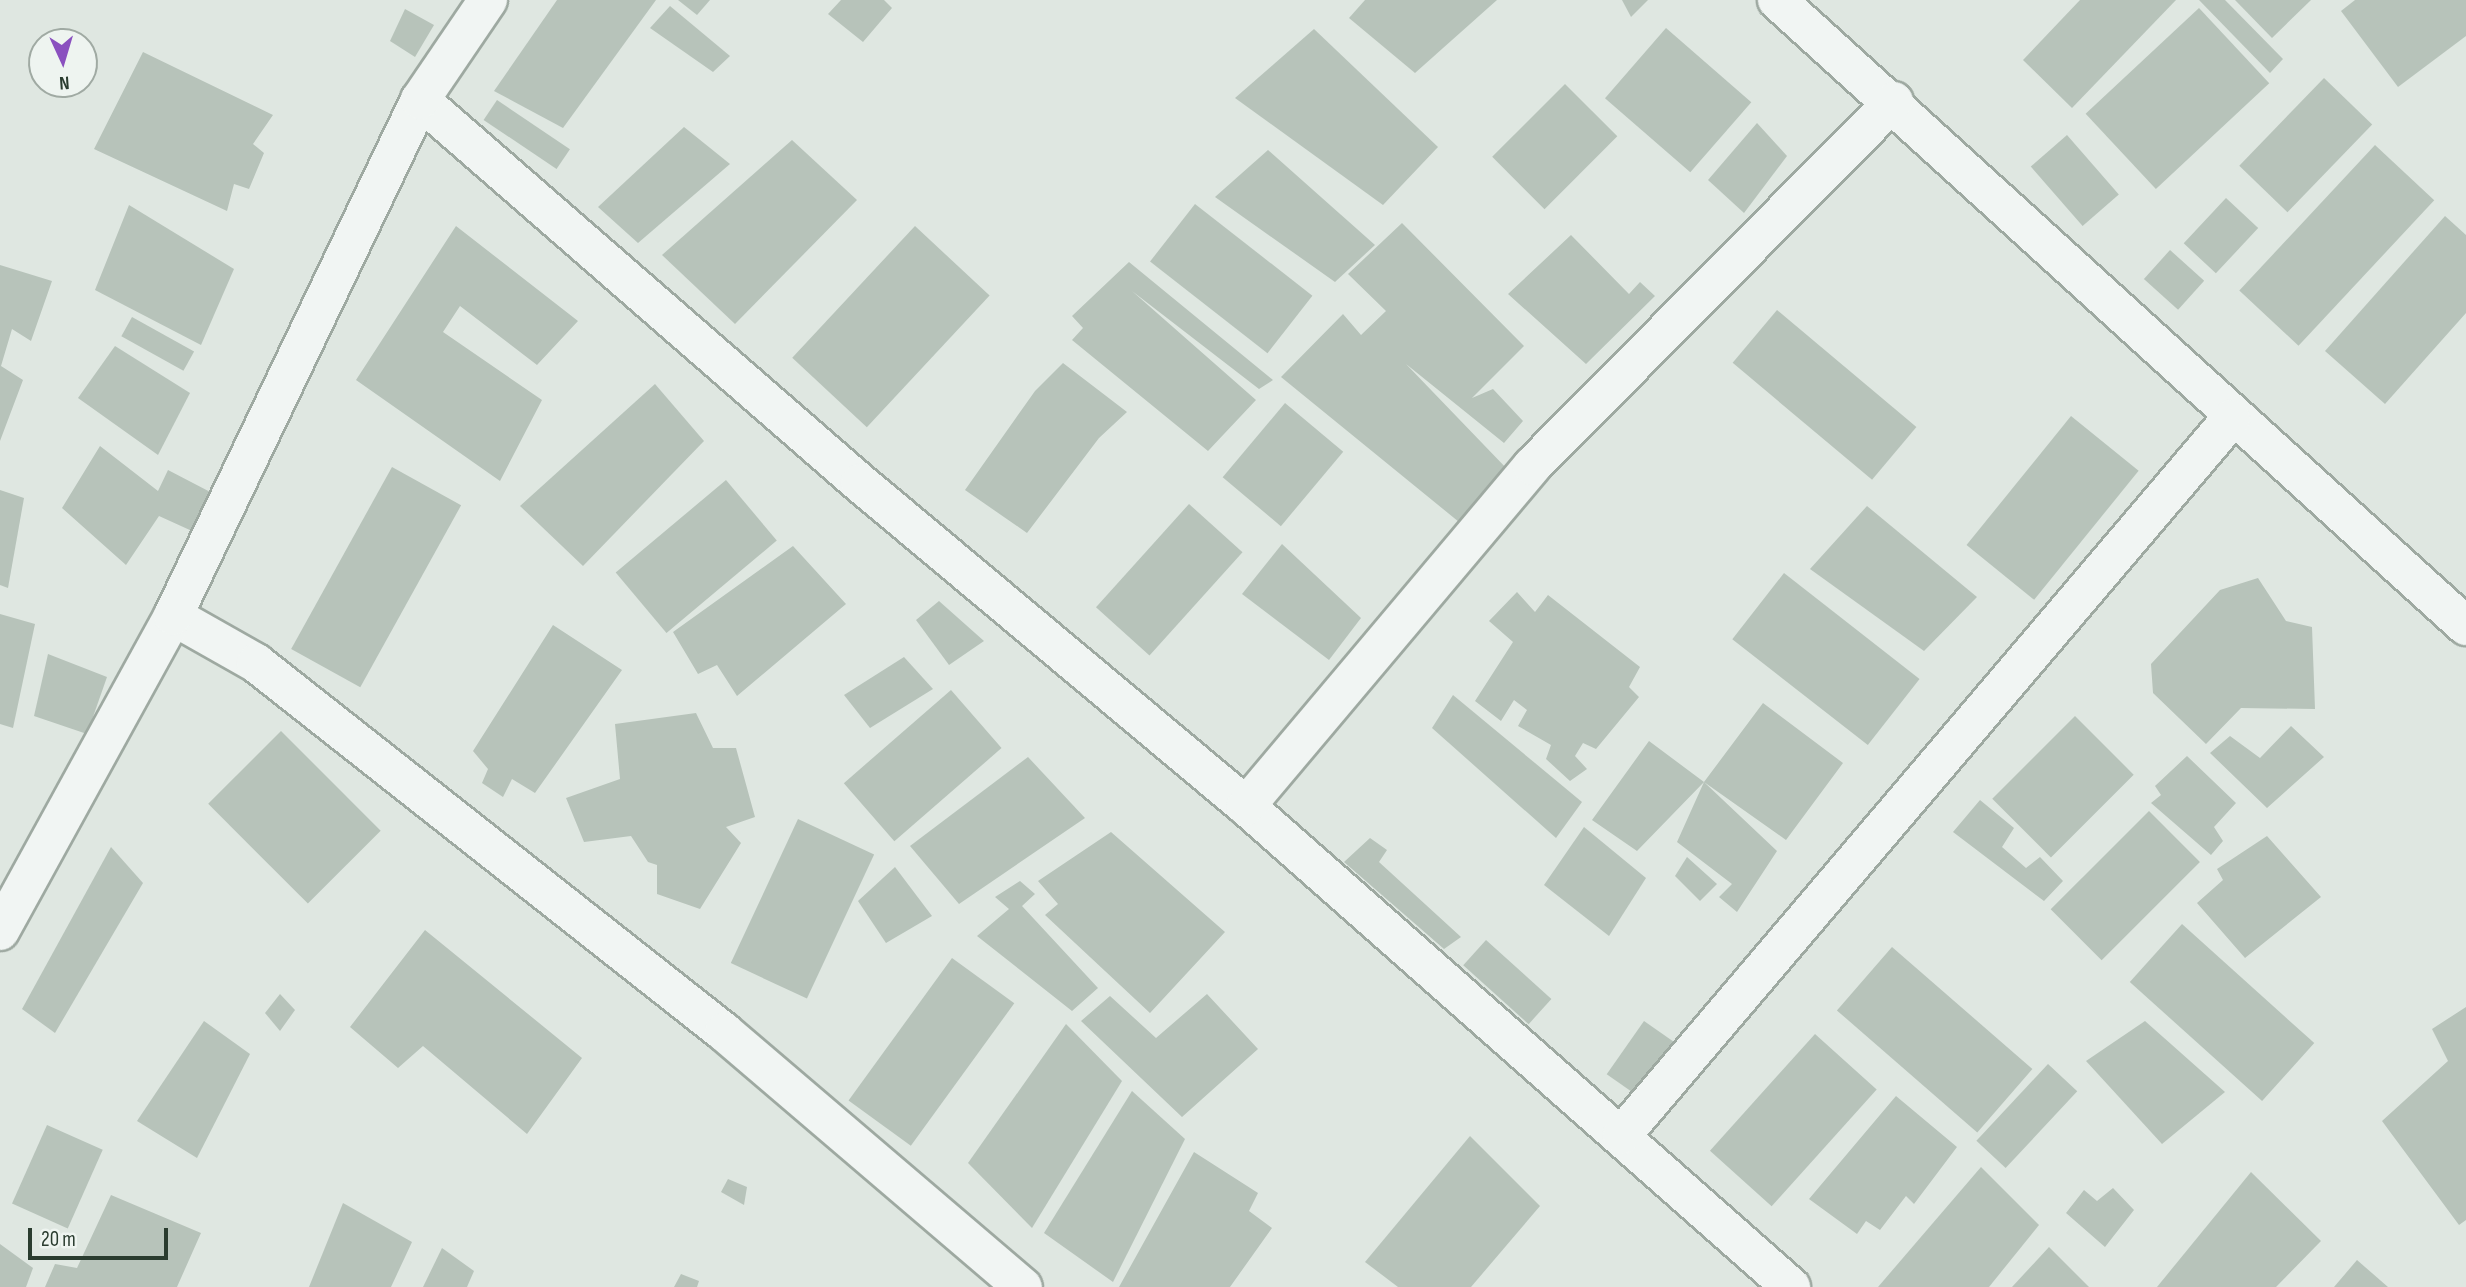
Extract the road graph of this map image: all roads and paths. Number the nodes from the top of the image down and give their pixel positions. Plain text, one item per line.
1 (488, 0) edge
2 (1777, 0) edge
3 (420, 100) junction
4 (1894, 101) junction
5 (2231, 419) junction
6 (173, 617) junction
7 (2466, 626) edge
8 (1246, 806) junction
9 (0, 931) edge
10 (1622, 1135) junction
11 (1023, 1287) edge
12 (1791, 1287) edge

1 - 3 street
2 - 4 street
3 - 6 street
3 - 8 street
4 - 5 street
4 - 8 street
5 - 7 street
5 - 10 street
6 - 9 street
6 - 11 street
8 - 10 street
10 - 12 street

